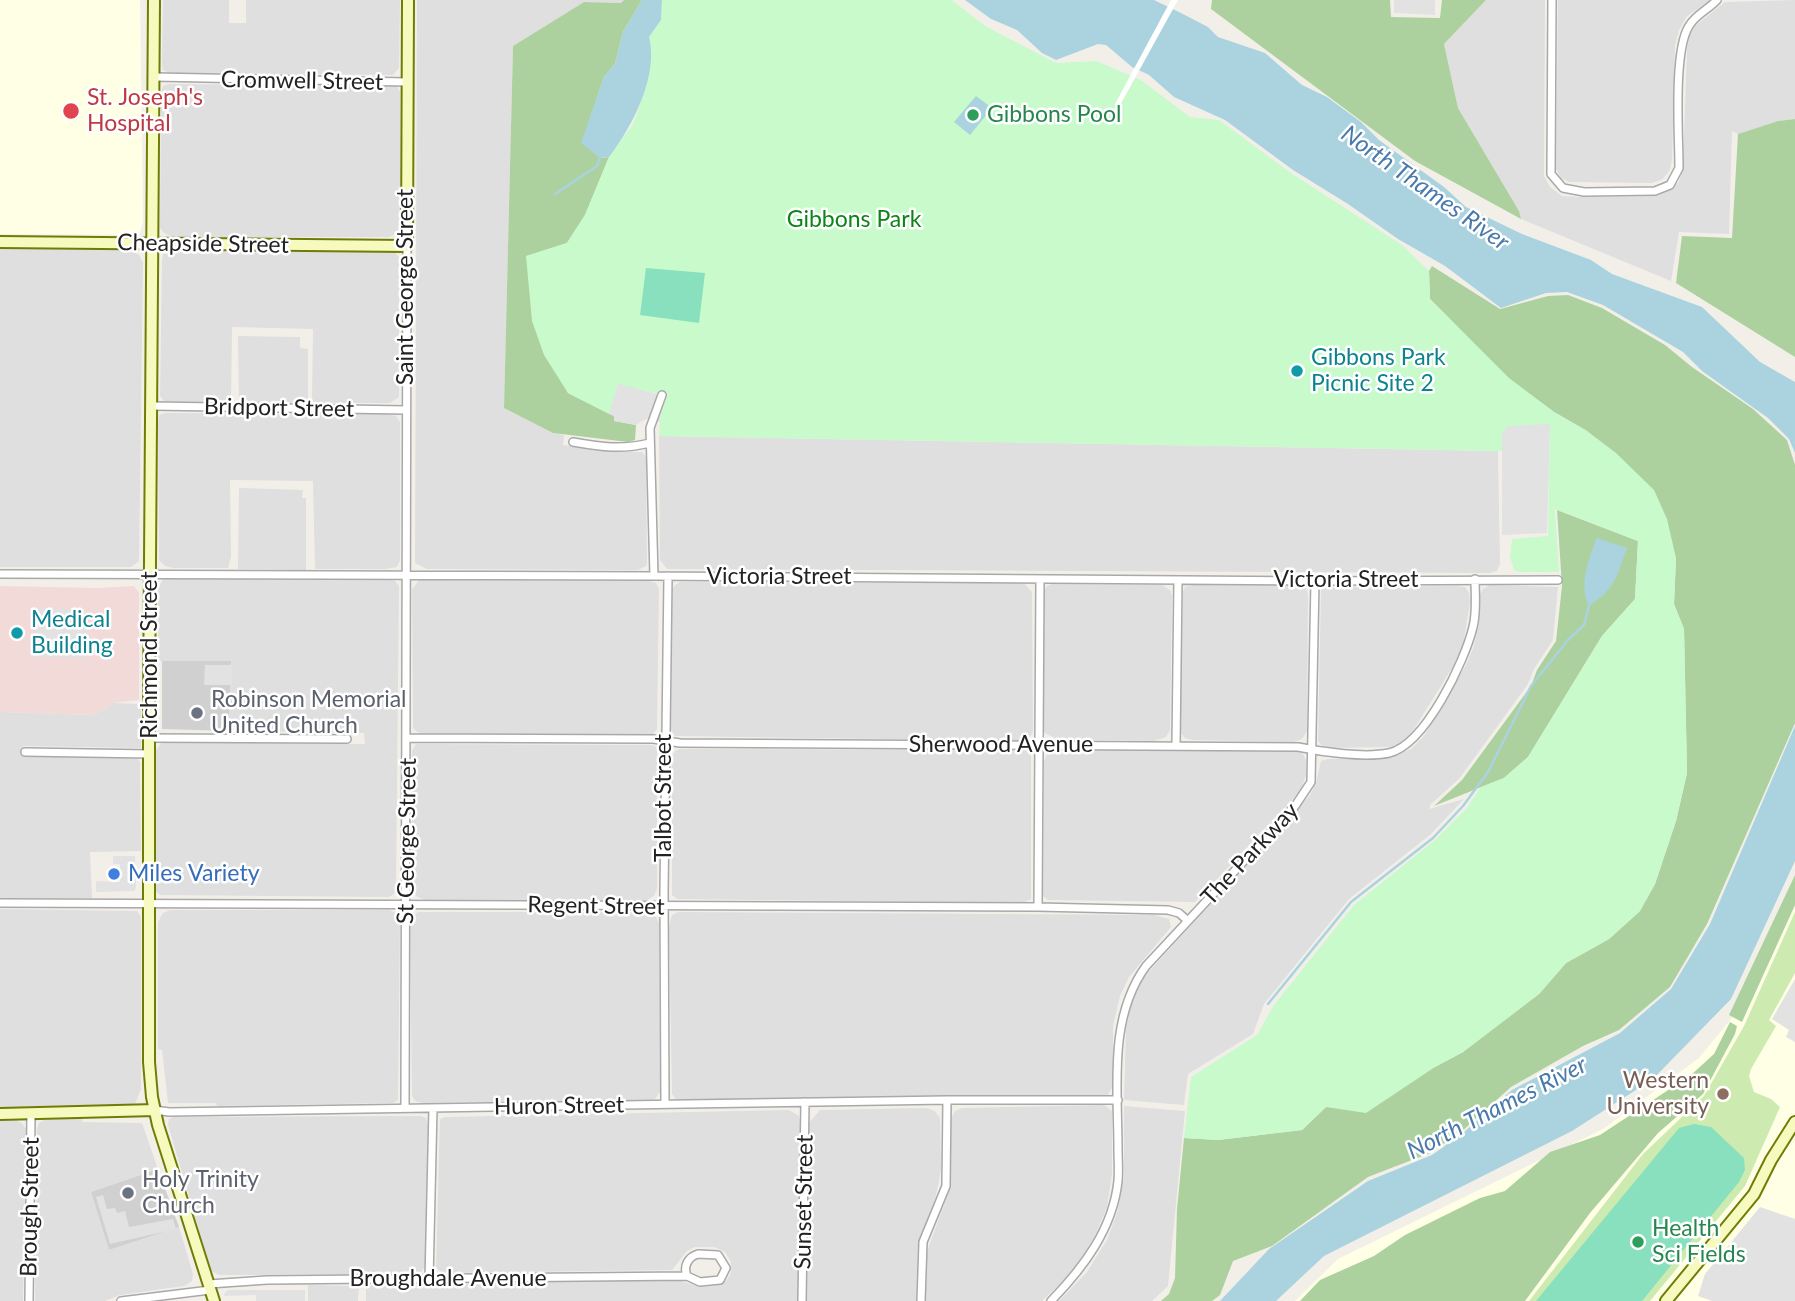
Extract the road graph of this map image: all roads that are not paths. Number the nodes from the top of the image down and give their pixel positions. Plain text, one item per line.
1 (154, 0) edge
2 (408, 0) edge
3 (1552, 0) edge
4 (1717, 0) edge
5 (155, 77) junction
6 (407, 82) junction
7 (0, 242) edge
8 (154, 244) junction
9 (407, 246) junction
10 (662, 394) dead end
11 (153, 406) junction
12 (406, 410) junction
13 (573, 442) dead end
14 (650, 443) junction
15 (0, 574) edge
16 (151, 575) junction
17 (407, 575) junction
18 (654, 576) junction
19 (668, 576) junction
20 (1040, 579) junction
21 (1475, 579) junction
22 (1178, 580) junction
23 (1558, 580) dead end
24 (1315, 581) junction
25 (150, 738) junction
26 (408, 738) junction
27 (347, 739) dead end
28 (665, 741) junction
29 (1038, 745) junction
30 (1176, 746) junction
31 (1313, 750) junction
32 (25, 752) dead end
33 (150, 754) junction
34 (0, 903) edge
35 (150, 904) junction
36 (406, 904) junction
37 (664, 906) junction
38 (1038, 907) junction
39 (1188, 920) junction
40 (947, 1100) junction
41 (1118, 1101) junction
42 (806, 1102) junction
43 (665, 1104) junction
44 (405, 1108) junction
45 (433, 1108) junction
46 (155, 1110) junction
47 (31, 1113) junction
48 (0, 1114) edge
49 (1795, 1122) edge
50 (687, 1276) junction
51 (429, 1280) junction
52 (211, 1292) edge
53 (29, 1301) edge
54 (121, 1301) edge
55 (802, 1301) edge
56 (921, 1301) edge
57 (1051, 1301) edge
58 (1666, 1301) edge

1 - 5 main road, Richmond Street
2 - 6 main road, Saint George Street
3 - 4 street
5 - 6 street, Cromwell Street
5 - 8 main road, Richmond Street
6 - 9 main road, Saint George Street
7 - 8 main road, Cheapside Street
8 - 9 main road, Cheapside Street
8 - 11 main road, Richmond Street
9 - 12 street, Saint George Street
10 - 14 street
11 - 12 street, Bridport Street
11 - 16 main road, Richmond Street
12 - 17 street, Saint George Street
13 - 14 street
14 - 18 street
15 - 16 street, Victoria Street
16 - 17 street, Victoria Street
16 - 25 main road, Richmond Street
17 - 18 street, Victoria Street
17 - 26 street, St George Street
18 - 19 street, Victoria Street
19 - 20 street, Victoria Street
19 - 28 street, Talbot Street
20 - 22 street, Victoria Street
20 - 29 street
21 - 23 street, Victoria Street
21 - 24 street, Victoria Street
21 - 31 street, Sherwood Avenue
22 - 24 street, Victoria Street
22 - 30 street
24 - 31 street, The Parkway
25 - 27 street
25 - 33 main road, Richmond Street
26 - 28 street, Sherwood Avenue
26 - 36 street, St George Street
28 - 29 street, Sherwood Avenue
28 - 37 street, Talbot Street
29 - 30 street, Sherwood Avenue
29 - 38 street
30 - 31 street, Sherwood Avenue
31 - 39 street, The Parkway
32 - 33 street
33 - 35 main road, Richmond Street
34 - 35 street, Regent Street
35 - 36 street, Regent Street
35 - 46 main road, Richmond Street
36 - 37 street, Regent Street
36 - 44 street, St George Street
37 - 38 street, Regent Street
37 - 43 street, Talbot Street
38 - 39 street, Regent Street
39 - 41 street, The Parkway
40 - 41 street, Huron Street
40 - 42 street, Huron Street
40 - 56 street
41 - 57 street, The Parkway
42 - 43 street, Huron Street
42 - 55 street, Sunset Street
43 - 45 street, Huron Street
44 - 45 street, Huron Street
44 - 46 street, Huron Street
45 - 51 street
46 - 47 main road, Huron Street
46 - 52 main road, Richmond Street
47 - 48 main road, Huron Street
47 - 53 street, Brough Street
49 - 58 main road
50 - 50 street, Broughdale Avenue
50 - 51 street, Broughdale Avenue
51 - 52 street, Broughdale Avenue
52 - 54 street, Broughdale Avenue

